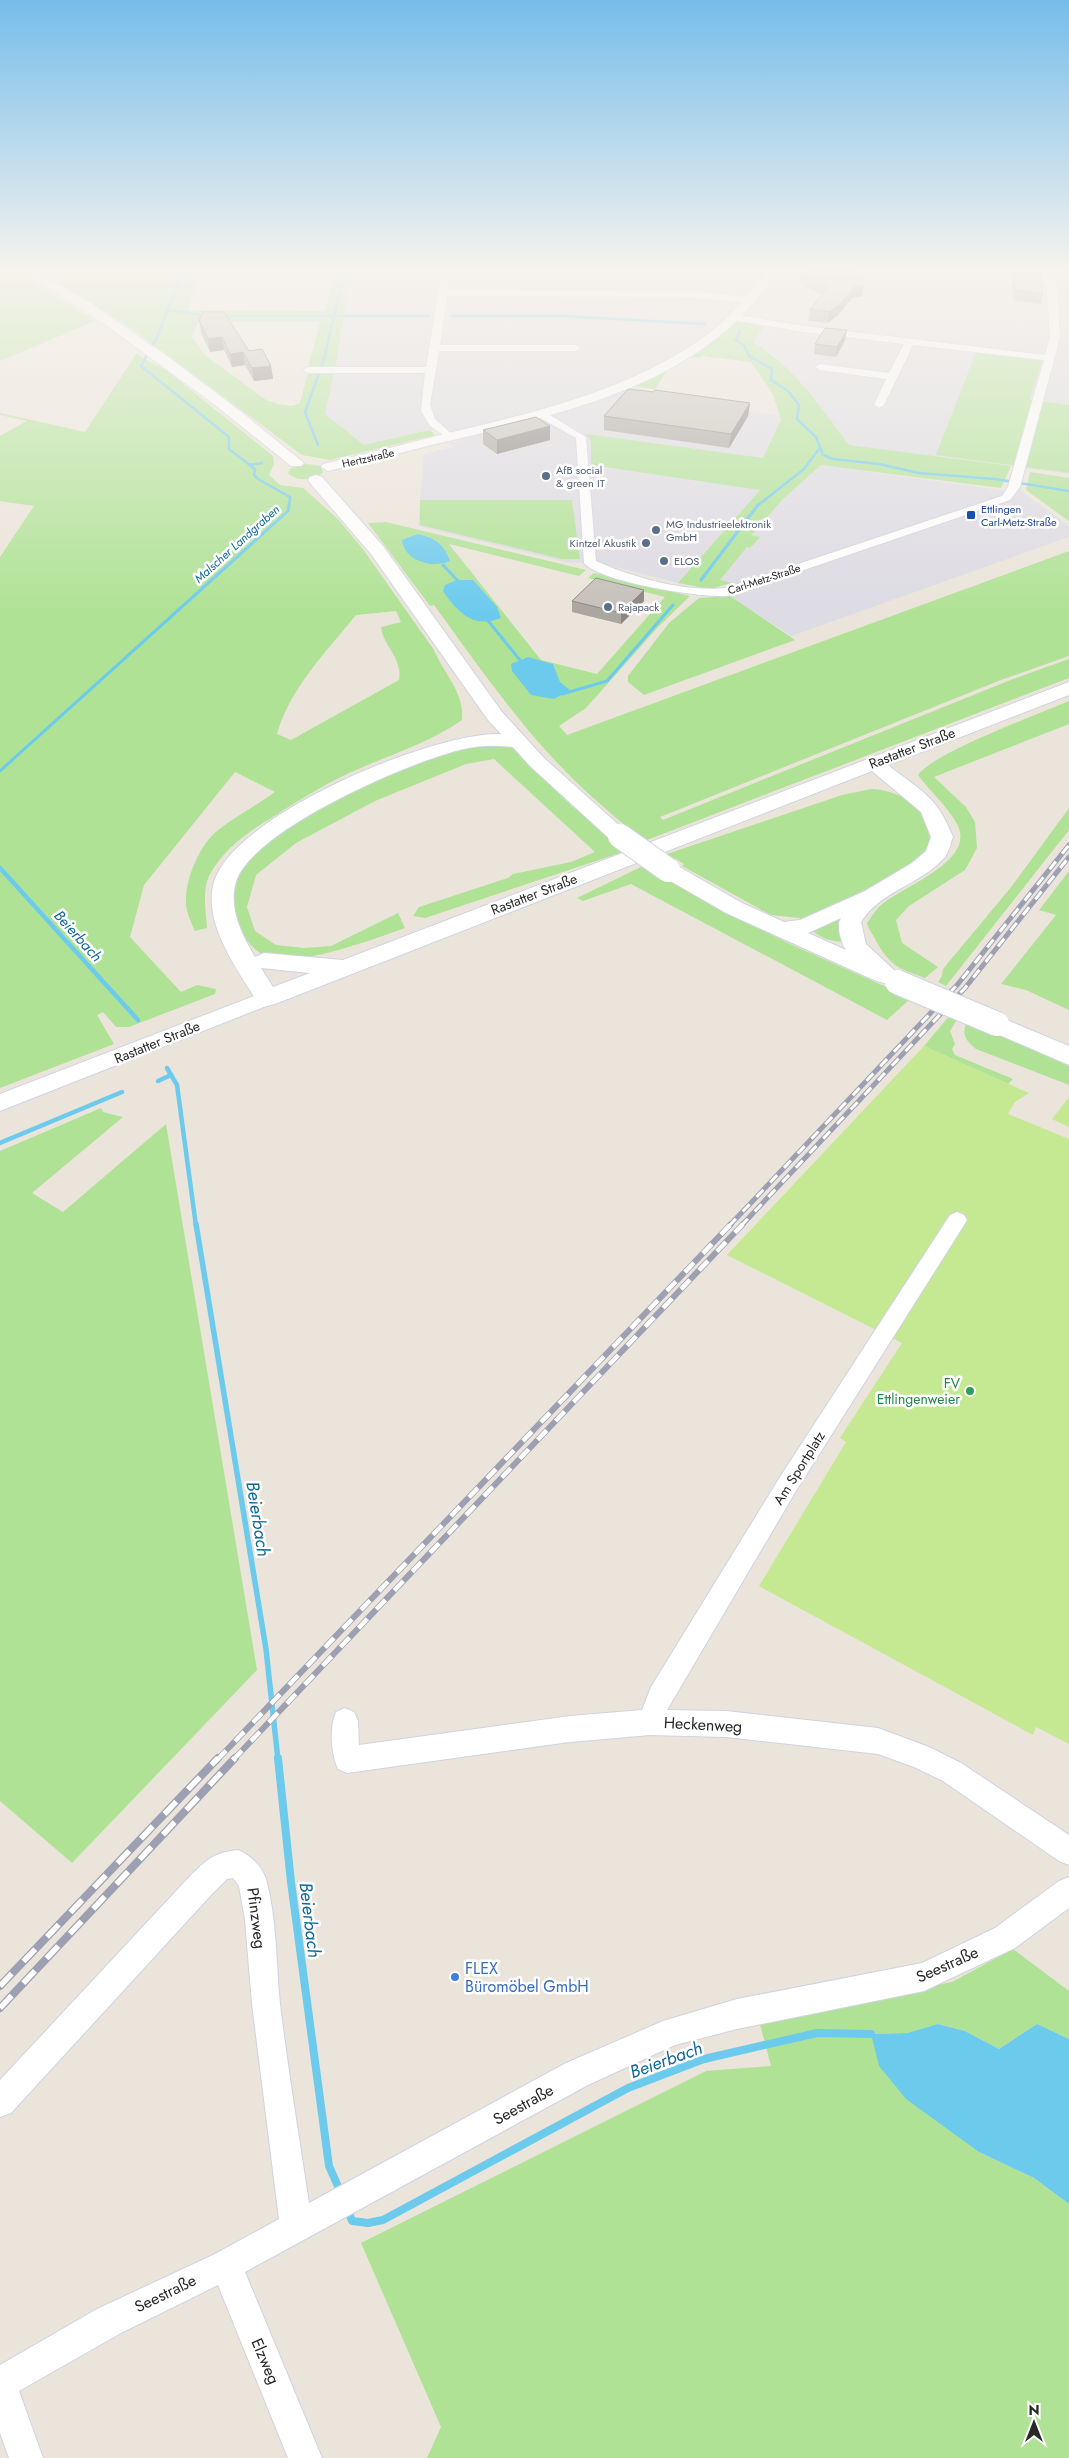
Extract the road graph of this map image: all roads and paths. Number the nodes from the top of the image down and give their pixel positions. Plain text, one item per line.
1 (194, 383) edge
2 (429, 383) edge
3 (627, 383) edge
4 (890, 383) edge
5 (1043, 383) edge
6 (880, 405) dead end
7 (541, 414) junction
8 (450, 437) junction
9 (296, 463) junction
10 (328, 467) junction
11 (283, 474) dead end
12 (1069, 688) edge
13 (484, 701) junction
14 (518, 742) junction
15 (453, 745) junction
16 (874, 763) junction
17 (873, 895) junction
18 (780, 930) junction
19 (239, 947) junction
20 (264, 961) junction
21 (348, 966) junction
22 (892, 980) junction
23 (272, 996) junction
24 (1069, 1056) edge
25 (0, 1103) edge
26 (957, 1220) dead end
27 (345, 1721) dead end
28 (650, 1722) junction
29 (1069, 1851) edge
30 (1069, 1891) edge
31 (0, 2102) edge
32 (296, 2226) junction
33 (226, 2265) junction
34 (0, 2384) edge
35 (26, 2458) edge
36 (305, 2458) edge

1 - 9 main road
2 - 8 street
3 - 7 street, Hertzstraße
4 - 6 street
5 - 7 street, Carl-Metz-Straße
7 - 8 street, Hertzstraße
8 - 10 street, Hertzstraße
9 - 10 main road
9 - 11 main road
10 - 13 main road
12 - 16 main road, Rastatter Straße
13 - 14 main road
13 - 15 main road
14 - 15 main road
14 - 18 main road, bridge
15 - 19 main road
16 - 17 main road
16 - 21 main road, Rastatter Straße
17 - 18 main road
17 - 22 main road
18 - 22 main road
19 - 20 main road
19 - 23 main road
20 - 21 main road
20 - 23 main road
21 - 23 main road, Rastatter Straße
22 - 24 main road, bridge
23 - 25 street, Rastatter Straße
26 - 28 street, Am Sportplatz
27 - 28 street, Heckenweg
28 - 29 street, Heckenweg
30 - 32 street, Seestraße
31 - 32 street, Pfinzweg
32 - 33 street, Seestraße
33 - 34 street, Seestraße
33 - 36 street, Elzweg
34 - 35 street

